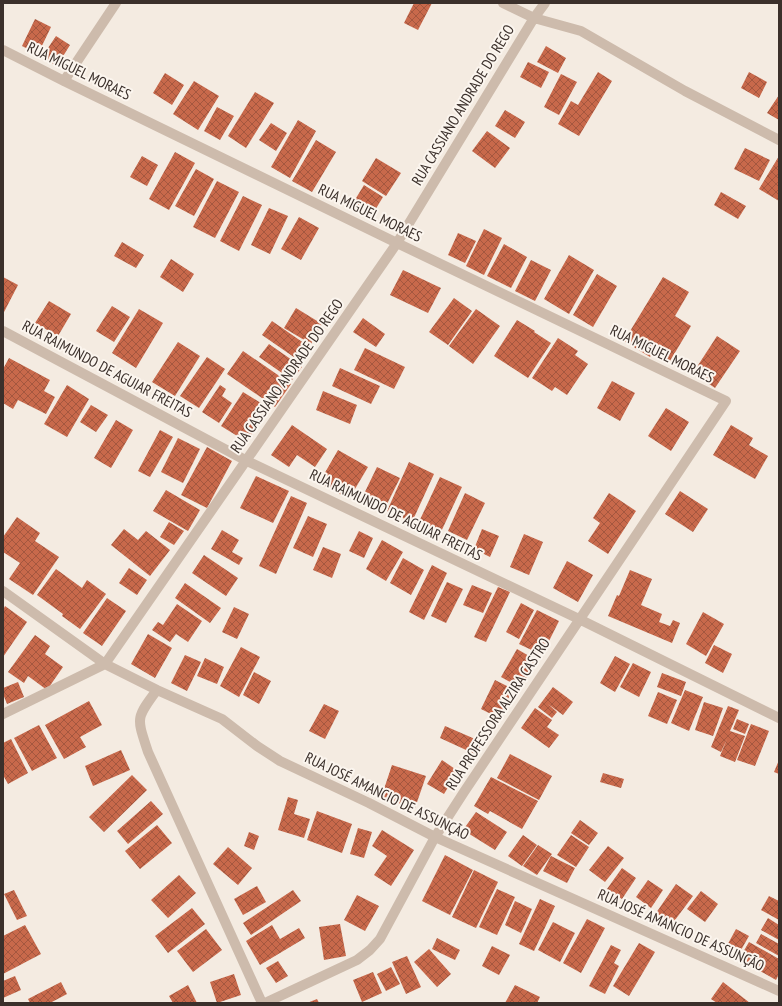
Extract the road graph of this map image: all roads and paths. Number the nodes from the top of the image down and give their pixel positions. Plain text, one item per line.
1 (116, 3) edge
2 (504, 3) edge
3 (545, 3) edge
4 (534, 18) junction
5 (3, 50) edge
6 (64, 81) junction
7 (779, 140) edge
8 (397, 243) junction
9 (3, 331) edge
10 (726, 401) joint
11 (247, 460) junction
12 (3, 591) edge
13 (579, 619) junction
14 (105, 664) junction
15 (157, 690) junction
16 (3, 714) edge
17 (779, 718) edge
18 (435, 837) junction
19 (779, 991) edge
20 (264, 1003) edge

1 - 6 street
2 - 4 street
3 - 4 street, RUA CASSIANO ANDRADE DO REGO
4 - 7 street
4 - 8 street, RUA CASSIANO ANDRADE DO REGO
5 - 6 street, RUA MIGUEL MORAES
6 - 8 street, RUA MIGUEL MORAES
8 - 10 street, RUA MIGUEL MORAES
8 - 11 street, RUA CASSIANO ANDRADE DO REGO
9 - 11 street, RUA RAIMUNDO DE AGUIAR FREITAS
10 - 13 street, RUA PROFESSORA ALZIRA CASTRO
11 - 13 street, RUA RAIMUNDO DE AGUIAR FREITAS
11 - 14 street, RUA CASSIANO ANDRADE DO REGO
12 - 14 street, RUA JOSÉ AMANCIO DE ASSUNÇÃO
13 - 17 street, RUA RAIMUNDO DE AGUIAR FREITAS
13 - 18 street, RUA PROFESSORA ALZIRA CASTRO
14 - 15 street, RUA JOSÉ AMANCIO DE ASSUNÇÃO
14 - 16 street, RUA CASSIANO ANDRADE DO REGO
15 - 18 street, RUA JOSÉ AMANCIO DE ASSUNÇÃO
15 - 20 street
18 - 19 street, RUA JOSÉ AMANCIO DE ASSUNÇÃO
18 - 20 street, RUA PROFESSORA ALZIRA CASTRO

